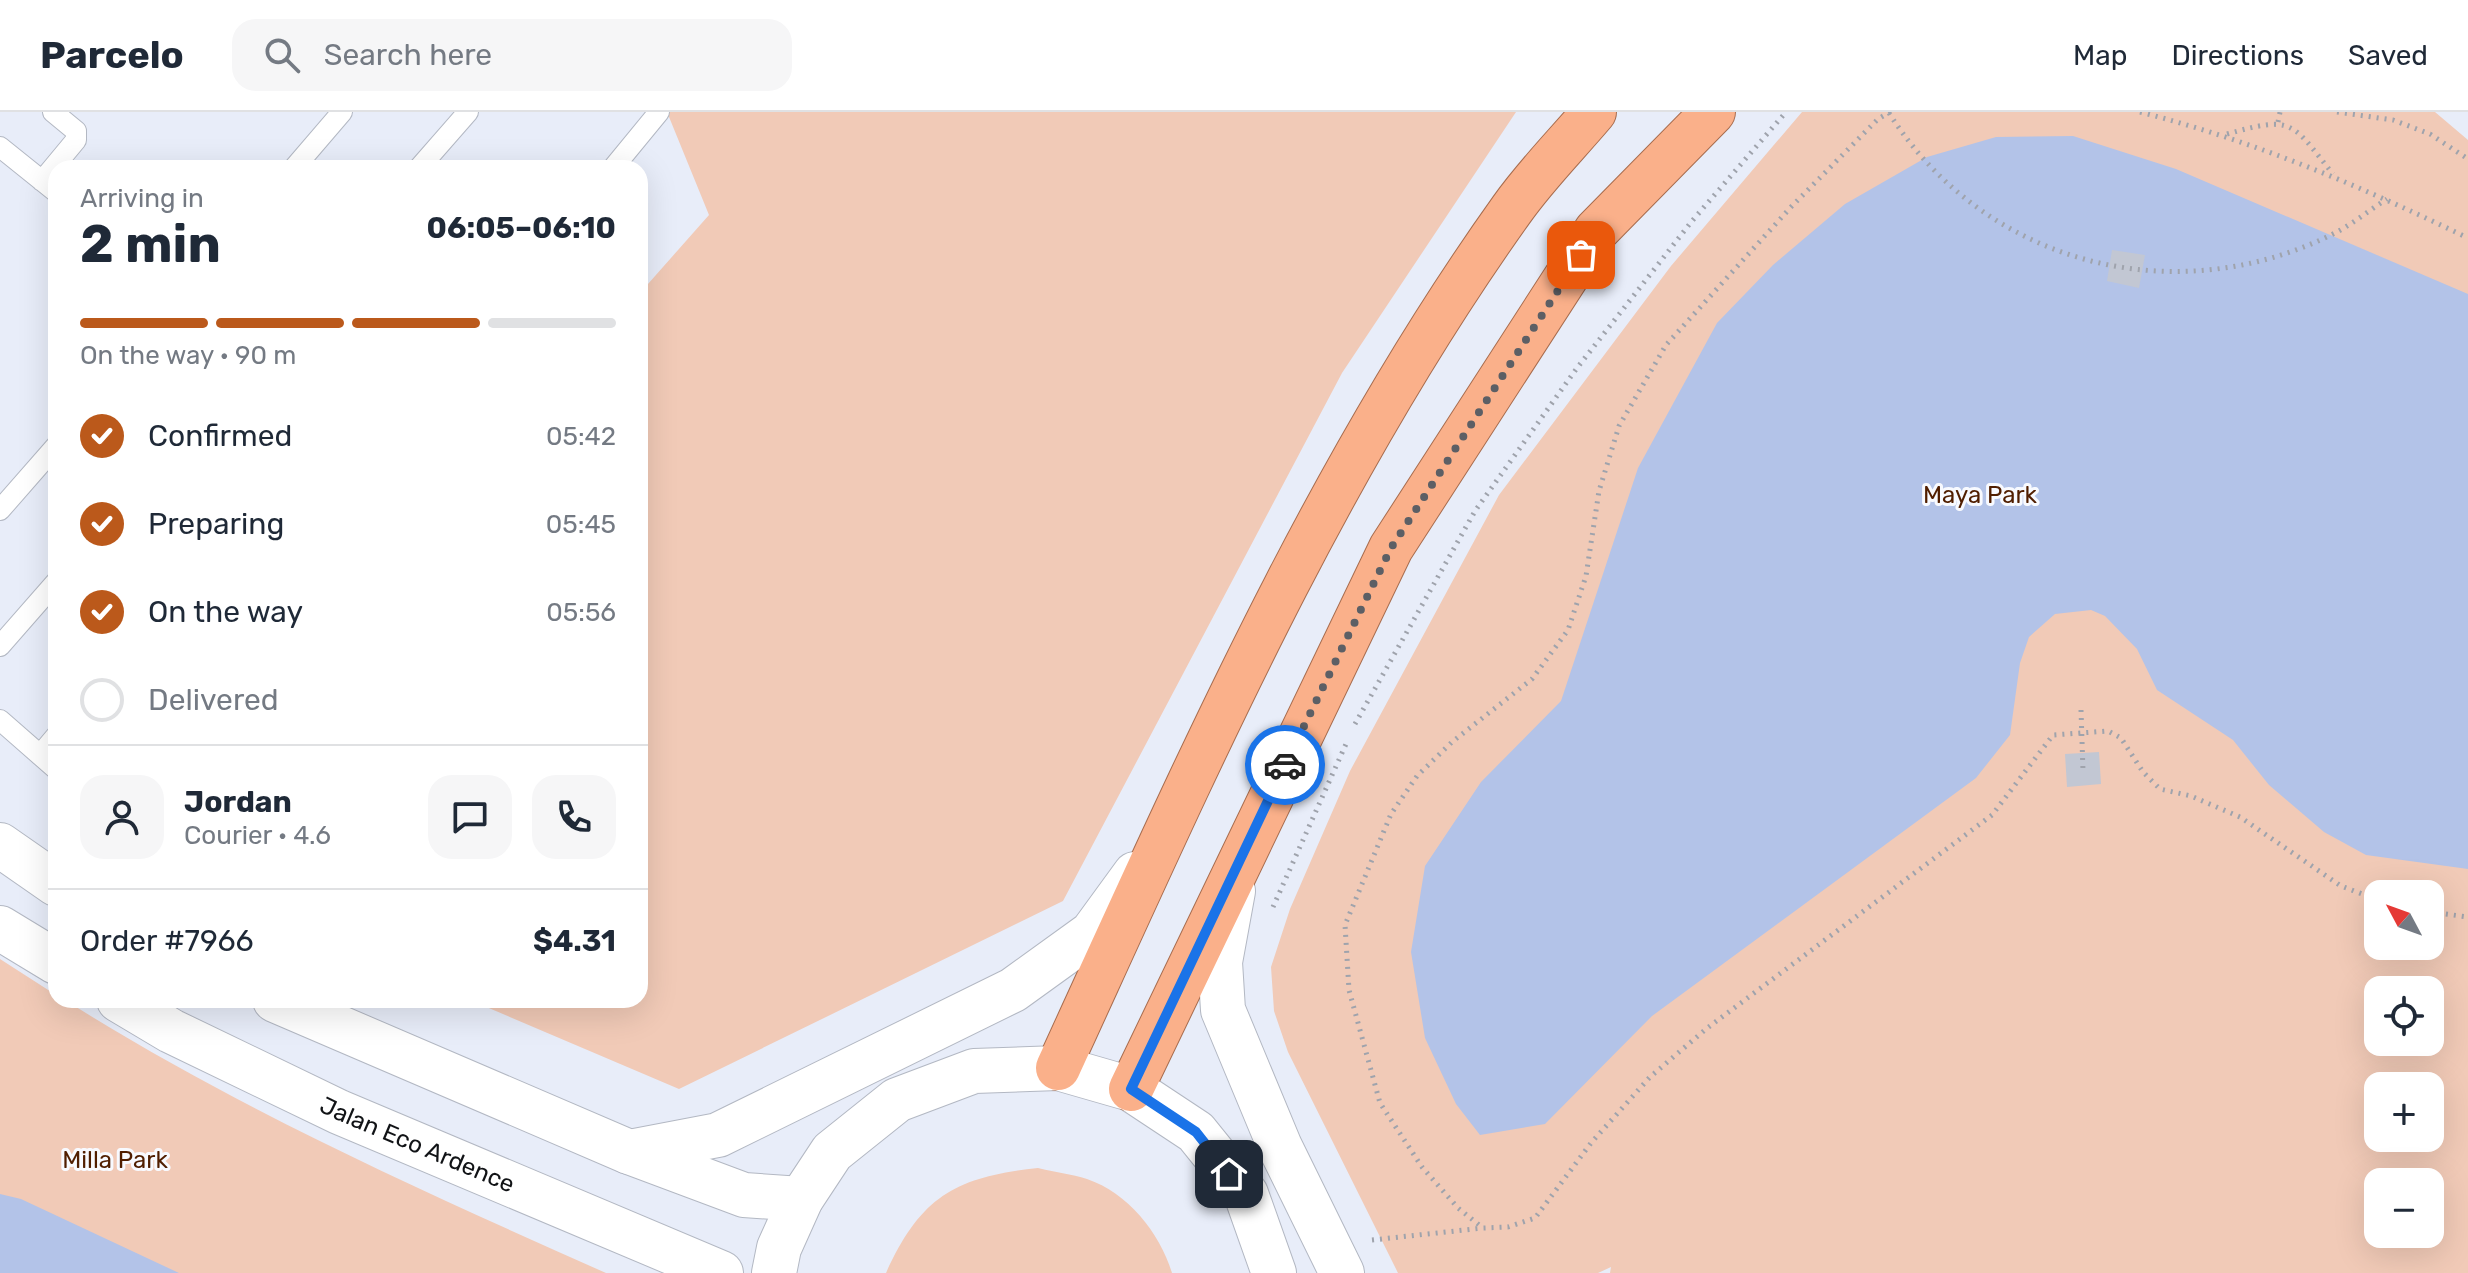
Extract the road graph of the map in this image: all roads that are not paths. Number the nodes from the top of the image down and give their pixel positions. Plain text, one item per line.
1 (53, 112) edge
2 (342, 112) edge
3 (468, 112) edge
4 (659, 112) edge
5 (1587, 112) edge
6 (1594, 112) edge
7 (1693, 112) edge
8 (1713, 112) edge
9 (0, 147) edge
10 (64, 160) edge
11 (301, 160) edge
12 (426, 160) edge
13 (620, 160) edge
14 (1544, 170) junction
15 (48, 185) edge
16 (1596, 231) junction
17 (48, 455) edge
18 (0, 510) edge
19 (48, 591) edge
20 (0, 646) edge
21 (0, 720) edge
22 (48, 746) edge
23 (40, 755) junction
24 (48, 762) edge
25 (1166, 831) junction
26 (0, 845) edge
27 (1238, 861) junction
28 (48, 878) edge
29 (0, 928) edge
30 (48, 957) edge
31 (132, 1008) edge
32 (294, 1008) edge
33 (1058, 1068) junction
34 (1131, 1089) junction
35 (629, 1152) junction
36 (801, 1199) junction
37 (597, 1221) junction
38 (1338, 1263) edge
39 (645, 1273) edge
40 (721, 1273) edge
41 (774, 1273) edge
42 (1274, 1273) edge

1 - 10 lane
2 - 11 lane
3 - 12 lane
4 - 13 lane
5 - 14 highway
6 - 14 highway
7 - 16 highway
8 - 16 highway
9 - 15 lane
14 - 25 highway
16 - 27 highway
17 - 18 lane
19 - 20 lane
21 - 23 lane
22 - 23 lane
23 - 24 lane
25 - 33 highway
25 - 35 street
26 - 28 street
27 - 34 highway
27 - 38 street
29 - 30 street
31 - 37 street, Jalan Eco Ardence
32 - 35 street
33 - 34 street
33 - 36 street
34 - 42 street
35 - 36 street
36 - 41 street
37 - 39 street
37 - 40 street, Jalan Eco Ardence

